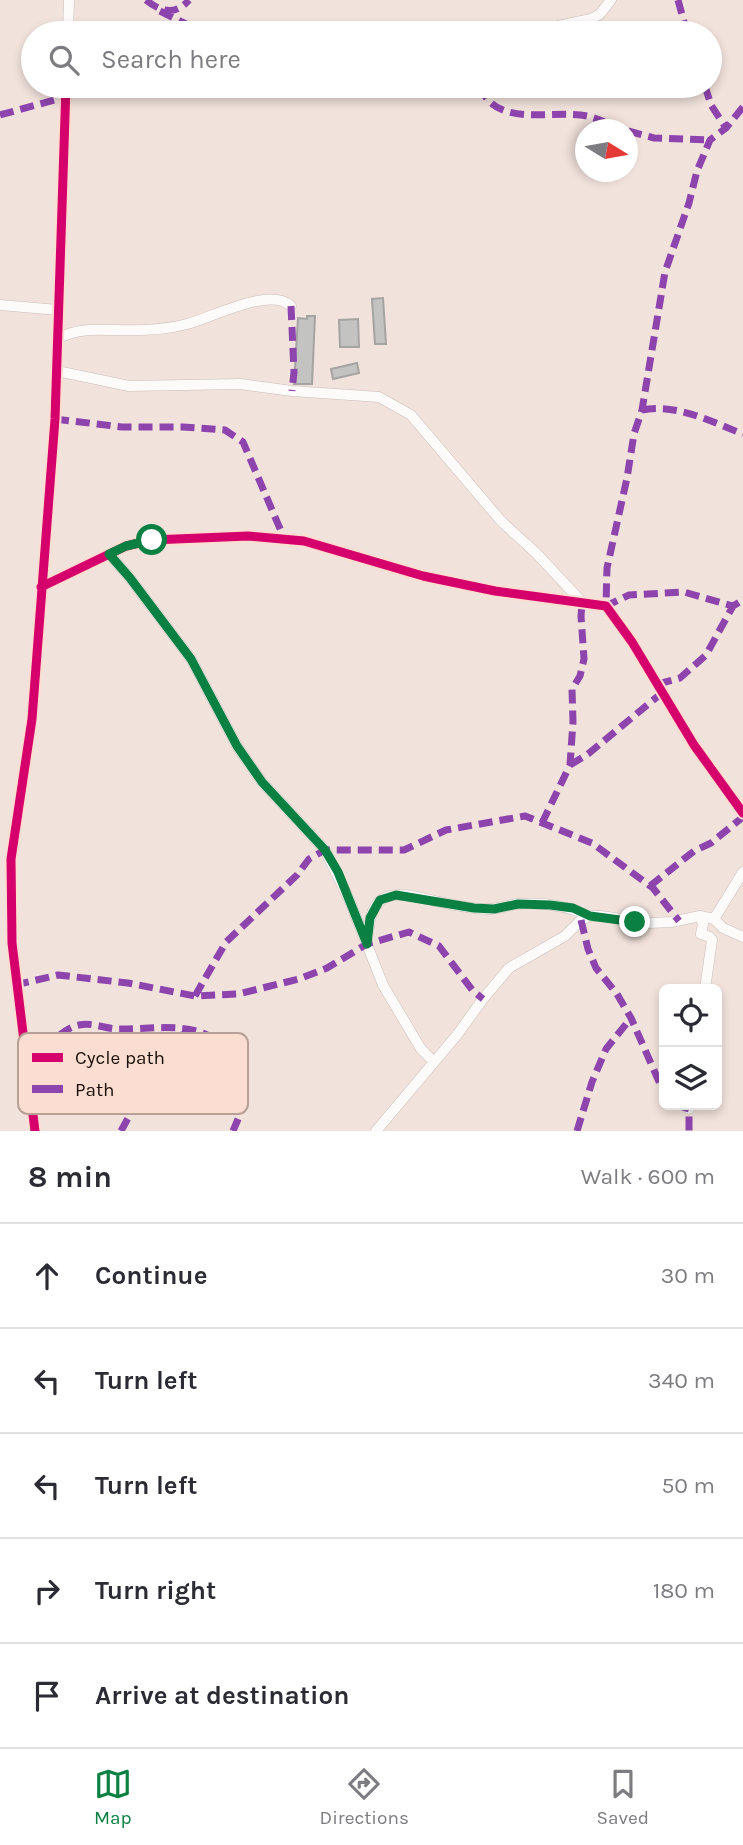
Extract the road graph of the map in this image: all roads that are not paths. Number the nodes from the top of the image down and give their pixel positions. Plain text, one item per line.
1 (69, 0) edge
2 (611, 0) edge
3 (68, 21) edge
4 (582, 21) edge
5 (66, 98) edge
6 (0, 305) edge
7 (291, 306) dead end
8 (58, 310) junction
9 (58, 338) junction
10 (57, 371) junction
11 (109, 554) junction
12 (41, 587) junction
13 (582, 603) junction
14 (743, 813) edge
15 (743, 872) edge
16 (590, 916) junction
17 (700, 916) junction
18 (714, 919) junction
19 (743, 937) edge
20 (367, 944) junction
21 (706, 984) edge
22 (22, 1033) edge
23 (434, 1062) junction
24 (376, 1131) edge

1 - 3 street
2 - 4 street
5 - 8 street
6 - 8 street
7 - 9 street
8 - 9 street
9 - 10 street
10 - 12 street
10 - 13 street
11 - 12 street
11 - 13 street
11 - 20 street
12 - 22 street
13 - 14 street
15 - 18 street
16 - 17 street
16 - 20 street
16 - 23 street
17 - 18 street
17 - 21 street
18 - 19 street
20 - 23 street
23 - 24 street

